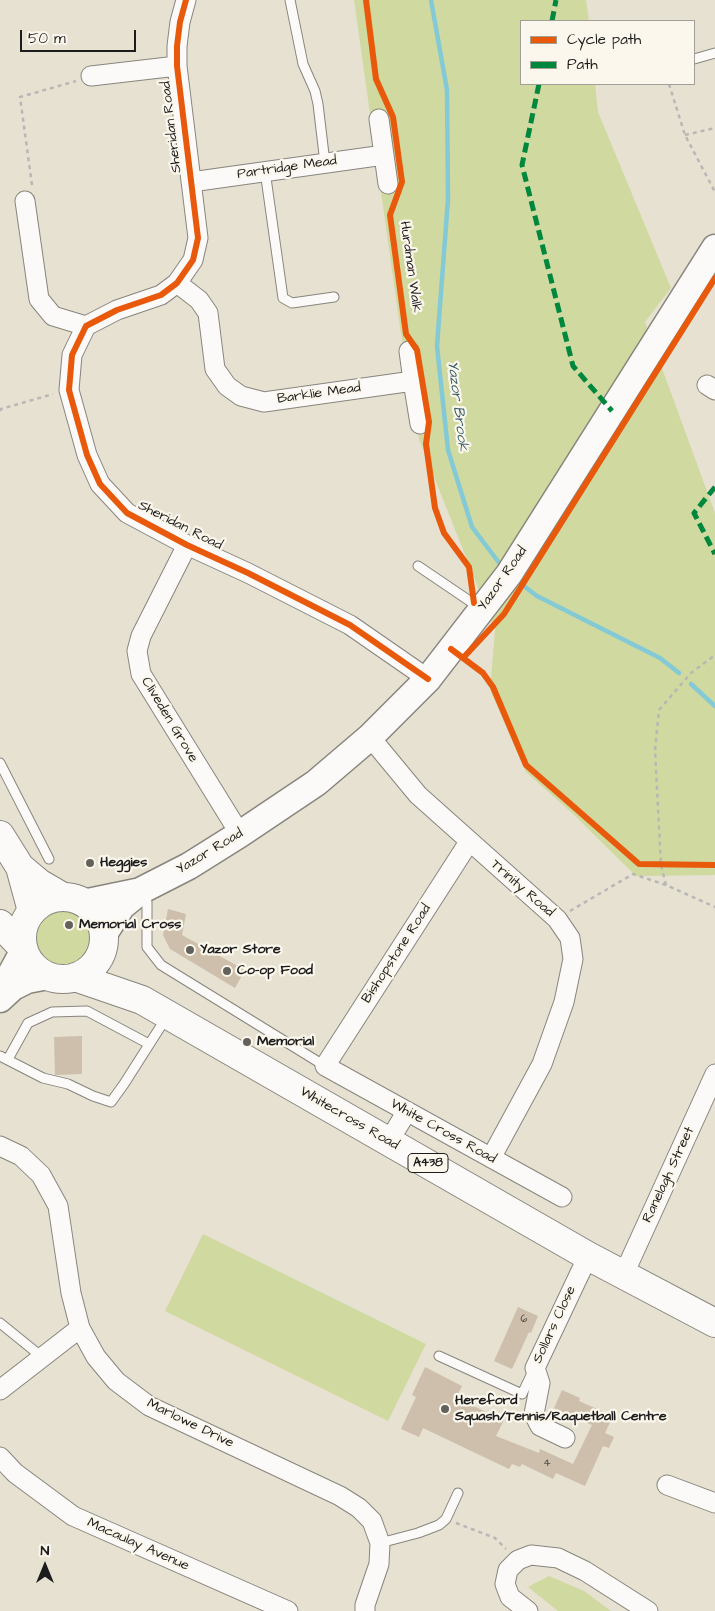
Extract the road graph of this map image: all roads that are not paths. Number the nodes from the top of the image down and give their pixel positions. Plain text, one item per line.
1 (186, 0) edge
2 (290, 0) edge
3 (715, 53) edge
4 (695, 59) edge
5 (177, 66) junction
6 (91, 76) road end
7 (379, 119) dead end
8 (384, 154) junction
9 (324, 163) junction
10 (266, 171) junction
11 (191, 182) junction
12 (388, 184) dead end
13 (25, 201) road end
14 (715, 248) edge
15 (177, 283) junction
16 (334, 297) dead end
17 (86, 326) junction
18 (409, 351) dead end
19 (413, 381) junction
20 (420, 424) dead end
21 (186, 545) junction
22 (418, 566) dead end
23 (482, 610) junction
24 (428, 680) junction
25 (370, 737) junction
26 (0, 763) edge
27 (0, 834) edge
28 (240, 834) junction
29 (469, 842) junction
30 (49, 859) dead end
31 (20, 867) junction
32 (142, 890) junction
33 (73, 900) junction
34 (0, 913) edge
35 (31, 913) junction
36 (0, 924) edge
37 (104, 940) junction
38 (24, 949) junction
39 (61, 977) junction
40 (0, 994) edge
41 (0, 999) edge
42 (142, 1000) junction
43 (168, 1015) junction
44 (149, 1044) junction
45 (4, 1058) edge
46 (325, 1066) junction
47 (715, 1074) edge
48 (407, 1111) junction
49 (389, 1141) junction
50 (0, 1146) edge
51 (492, 1158) junction
52 (562, 1197) dead end
53 (588, 1256) junction
54 (623, 1276) junction
55 (0, 1322) edge
56 (715, 1323) edge
57 (80, 1328) junction
58 (439, 1356) dead end
59 (42, 1357) junction
60 (535, 1368) junction
61 (0, 1390) edge
62 (565, 1438) dead end
63 (0, 1457) edge
64 (667, 1485) dead end
65 (458, 1493) dead end
66 (715, 1503) edge
67 (380, 1543) junction
68 (288, 1611) edge
69 (365, 1611) edge
70 (528, 1611) edge
71 (648, 1611) edge

1 - 5 street, Sheridan Road
2 - 9 lane
3 - 4 lane
5 - 6 street
5 - 11 street, Sheridan Road
7 - 8 street
8 - 9 street, Partridge Mead
8 - 12 street
9 - 10 street, Partridge Mead
10 - 11 street, Partridge Mead
10 - 16 lane
11 - 15 street, Sheridan Road
13 - 17 street
14 - 23 street, Yazor Road
15 - 17 street, Sheridan Road
15 - 19 street, Barklie Mead
17 - 21 street, Sheridan Road
18 - 19 street
19 - 20 street
21 - 24 street, Sheridan Road
21 - 28 street, Cliveden Grove
22 - 23 lane
23 - 24 street, Yazor Road
24 - 25 street, Yazor Road
25 - 28 street, Yazor Road
25 - 29 street, Trinity Road
26 - 30 lane
27 - 31 main road
28 - 32 street, Yazor Road
29 - 46 street, Bishopstone Road
29 - 51 street, Trinity Road
31 - 33 main road
31 - 35 main road
32 - 33 street, Yazor Road
32 - 37 street, Yazor Road
32 - 46 lane
33 - 35 main road
33 - 37 main road, A438
34 - 35 main road
35 - 38 main road
36 - 38 main road, A438
37 - 39 main road
37 - 42 main road, Whitecross Road / A438
38 - 39 main road, A438
38 - 40 street
39 - 41 street
39 - 42 main road, Whitecross Road / A438
42 - 43 main road, Whitecross Road / A438
43 - 44 lane
43 - 49 main road, Whitecross Road / A438
44 - 45 lane
44 - 45 lane
46 - 48 street, White Cross Road
47 - 54 street, Ranelagh Street
48 - 49 street
48 - 51 street, White Cross Road
49 - 53 main road, Whitecross Road / A438
50 - 57 street, Marlowe Drive
51 - 52 street, White Cross Road
53 - 54 main road, Whitecross Road / A438
53 - 60 street, Sollars Close
54 - 56 main road, Whitecross Road / A438
55 - 59 lane
57 - 59 street
57 - 67 street, Marlowe Drive
58 - 60 lane
59 - 61 street
60 - 62 street, Sollars Close
63 - 68 street, Macaulay Avenue
64 - 66 street
65 - 67 lane
67 - 69 street, Marlowe Drive
70 - 71 street

